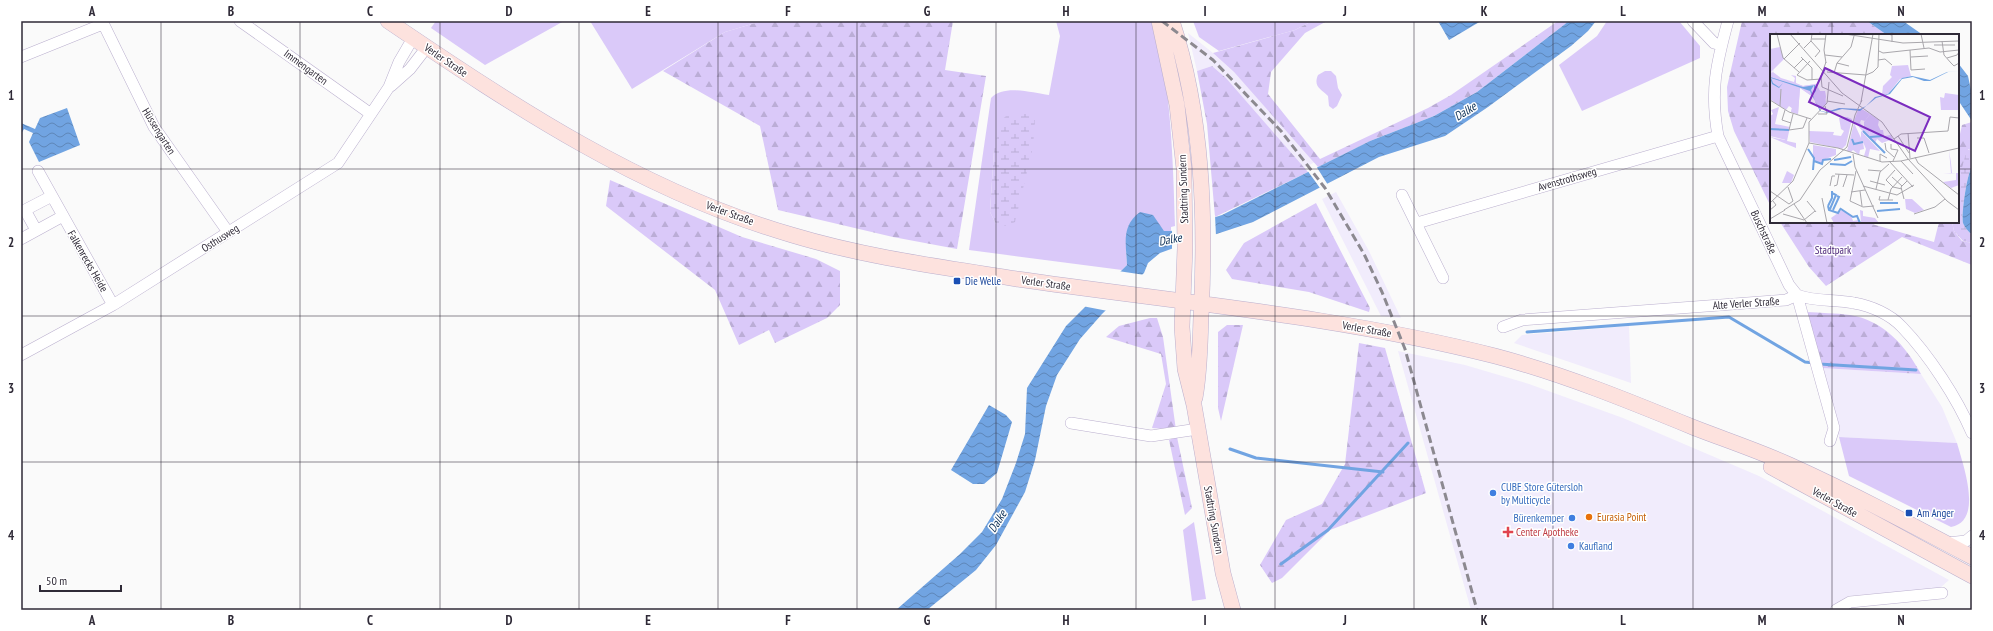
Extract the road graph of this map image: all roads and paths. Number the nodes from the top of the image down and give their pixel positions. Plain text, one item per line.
1 (240, 21) edge
2 (388, 21) edge
3 (1159, 21) edge
4 (1172, 21) edge
5 (1694, 21) edge
6 (1728, 21) edge
7 (102, 22) edge
8 (413, 38) junction
9 (1721, 45) junction
10 (427, 47) junction
11 (21, 57) edge
12 (389, 87) junction
13 (371, 114) junction
14 (1718, 136) junction
15 (38, 171) dead end
16 (1402, 195) dead end
17 (52, 196) junction
18 (63, 216) junction
19 (1417, 223) junction
20 (36, 230) junction
21 (228, 232) junction
22 (21, 239) edge
23 (1443, 278) dead end
24 (1797, 295) junction
25 (1184, 301) junction
26 (1202, 303) junction
27 (113, 305) junction
28 (1503, 327) dead end
29 (21, 355) edge
30 (1194, 405) junction
31 (1071, 423) dead end
32 (1198, 429) junction
33 (1697, 429) junction
34 (1972, 432) edge
35 (1830, 441) dead end
36 (1972, 536) edge
37 (1945, 543) junction
38 (1972, 557) edge
39 (1972, 576) edge
40 (1942, 593) dead end
41 (1233, 610) edge
42 (1836, 610) edge

1 - 13 street, Immengarten
2 - 8 main road, Verler Straße
3 - 25 main road, Stadtring Sundern
4 - 26 main road, Stadtring Sundern
5 - 9 street
6 - 9 street, Buschstraße
7 - 11 street, Hüssengarten
7 - 21 street, Hüssengarten
8 - 10 main road, Verler Straße
8 - 12 street, Osthusweg
9 - 14 street, Buschstraße
10 - 12 street, Osthusweg
10 - 25 main road, Verler Straße
12 - 13 street, Osthusweg
13 - 21 street, Osthusweg
14 - 19 street, Avenstrothsweg
14 - 24 street, Buschstraße
15 - 17 street, Falkenrecks Heide
16 - 19 street
17 - 18 street, Falkenrecks Heide
17 - 20 street
18 - 20 street
18 - 27 street, Falkenrecks Heide
19 - 23 street
20 - 22 street
21 - 27 street, Osthusweg
24 - 28 street, Alte Verler Straße
24 - 34 street
24 - 35 street, Buschstraße
25 - 26 main road, Verler Straße
25 - 30 main road, Stadtring Sundern
26 - 30 main road, Stadtring Sundern
26 - 33 main road, Verler Straße
27 - 29 street, Osthusweg
30 - 32 main road, Stadtring Sundern
31 - 32 street
32 - 41 main road, Stadtring Sundern
33 - 37 main road, Verler Straße
33 - 39 main road, Verler Straße
36 - 37 street
37 - 38 main road, Verler Straße
40 - 42 street

